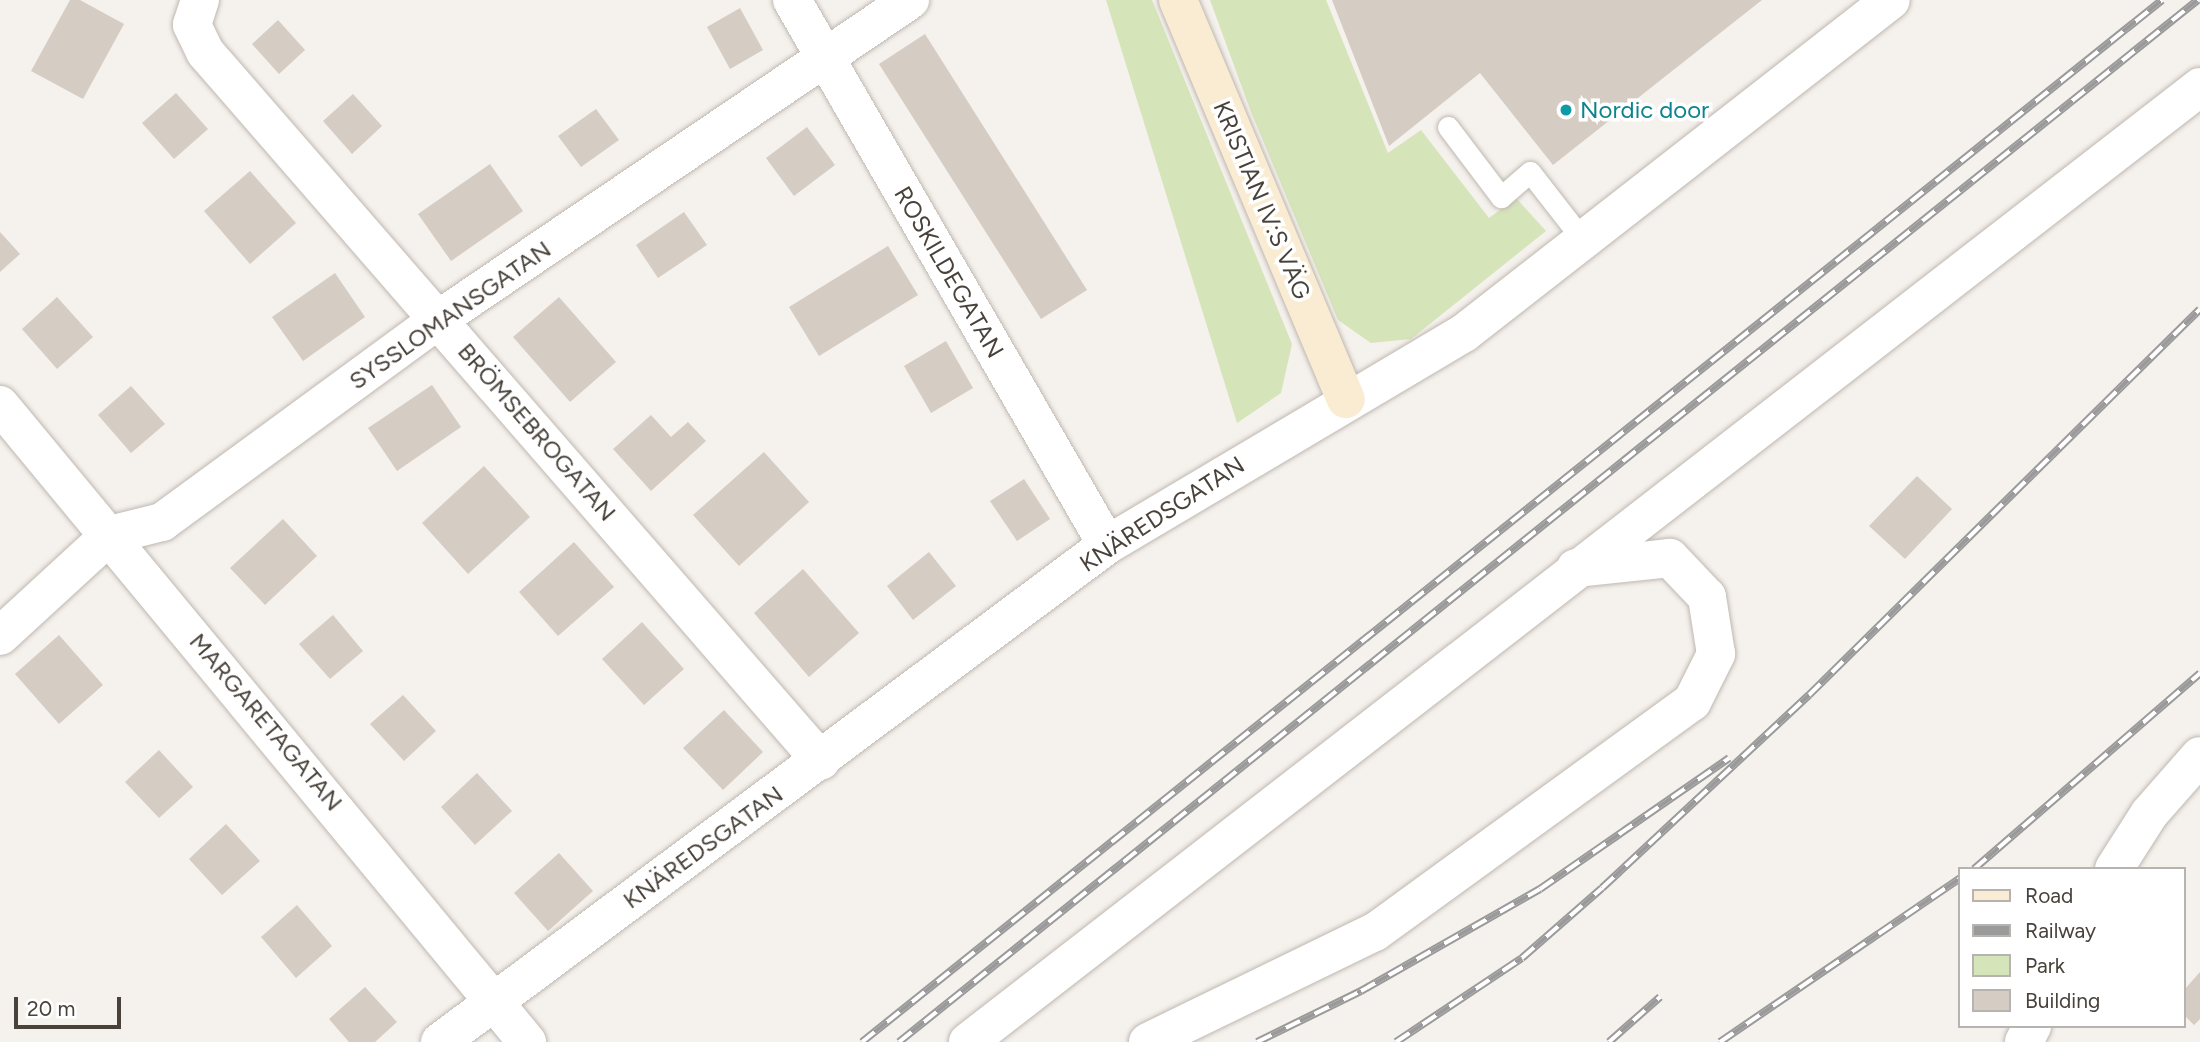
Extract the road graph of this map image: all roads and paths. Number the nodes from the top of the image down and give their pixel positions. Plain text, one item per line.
1 (201, 0) edge
2 (792, 0) edge
3 (909, 0) edge
4 (1178, 0) edge
5 (1892, 0) edge
6 (826, 59) junction
7 (2200, 88) edge
8 (1448, 127) dead end
9 (1583, 240) junction
10 (439, 319) junction
11 (1346, 399) junction
12 (0, 405) edge
13 (110, 535) junction
14 (1107, 545) junction
15 (1576, 568) junction
16 (0, 636) edge
17 (2200, 756) edge
18 (821, 761) junction
19 (2115, 867) edge
20 (495, 999) junction
21 (440, 1042) edge
22 (527, 1042) edge
23 (968, 1042) edge
24 (1148, 1042) edge

1 - 10 street, BRÖMSEBROGATAN
2 - 6 street, ROSKILDEGATAN
3 - 6 street, SYSSLOMANSGATAN
4 - 11 street, KRISTIAN IV:S VÄG
5 - 9 street, KNÄREDSGATAN
6 - 10 street, SYSSLOMANSGATAN
6 - 14 street, ROSKILDEGATAN
7 - 15 street
8 - 9 lane
9 - 11 street, KNÄREDSGATAN
10 - 13 street, SYSSLOMANSGATAN
10 - 18 street, BRÖMSEBROGATAN
11 - 14 street, KNÄREDSGATAN
12 - 13 street, MARGARETAGATAN
13 - 16 street, SYSSLOMANSGATAN
13 - 20 street, MARGARETAGATAN
14 - 18 street, KNÄREDSGATAN
15 - 23 street
15 - 24 street
17 - 19 street
18 - 20 street, KNÄREDSGATAN
20 - 21 street, KNÄREDSGATAN
20 - 22 street, MARGARETAGATAN

